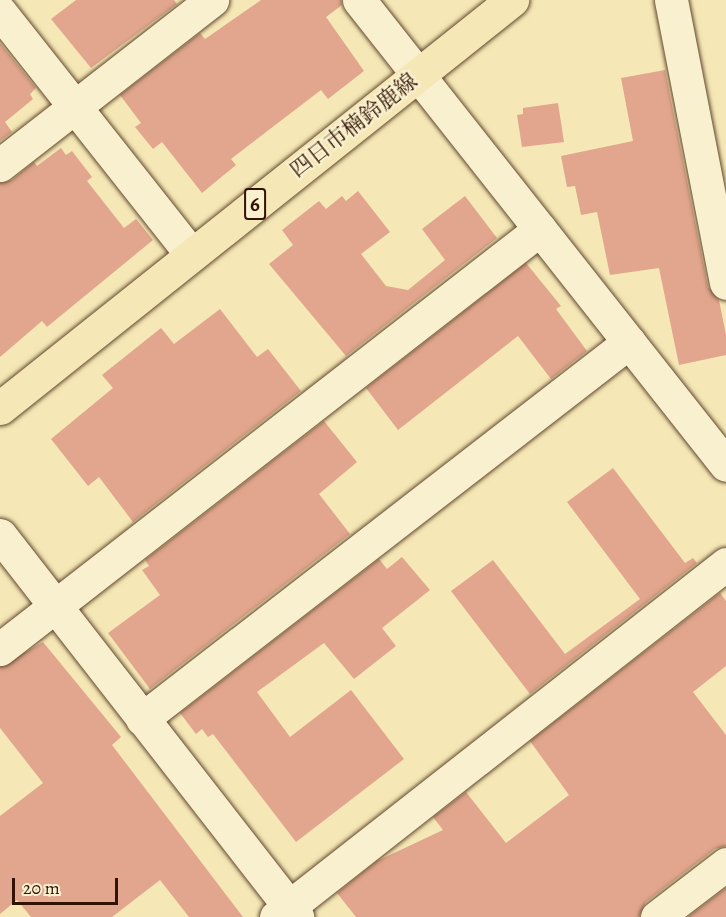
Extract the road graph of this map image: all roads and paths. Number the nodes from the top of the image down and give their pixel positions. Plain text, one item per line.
1 (212, 0) edge
2 (359, 0) edge
3 (512, 0) edge
4 (671, 0) edge
5 (0, 12) edge
6 (418, 75) junction
7 (73, 108) junction
8 (0, 165) edge
9 (540, 229) junction
10 (191, 254) junction
11 (726, 283) edge
12 (629, 342) junction
13 (0, 408) edge
14 (726, 465) edge
15 (0, 535) edge
16 (726, 564) edge
17 (55, 606) junction
18 (0, 649) edge
19 (142, 719) junction
20 (726, 864) edge
21 (288, 914) edge
22 (657, 917) edge

1 - 7 street
2 - 6 street
3 - 6 main road, 四日市楠鈴鹿線 / 6
4 - 11 street
5 - 7 street
6 - 9 street
6 - 10 main road, 四日市楠鈴鹿線 / 6
7 - 8 street
7 - 10 street
9 - 12 street
9 - 17 street
10 - 13 main road, 四日市楠鈴鹿線 / 6
12 - 14 street
12 - 19 street
15 - 17 street
16 - 21 street
17 - 18 street
17 - 19 street
19 - 21 street
20 - 22 street

